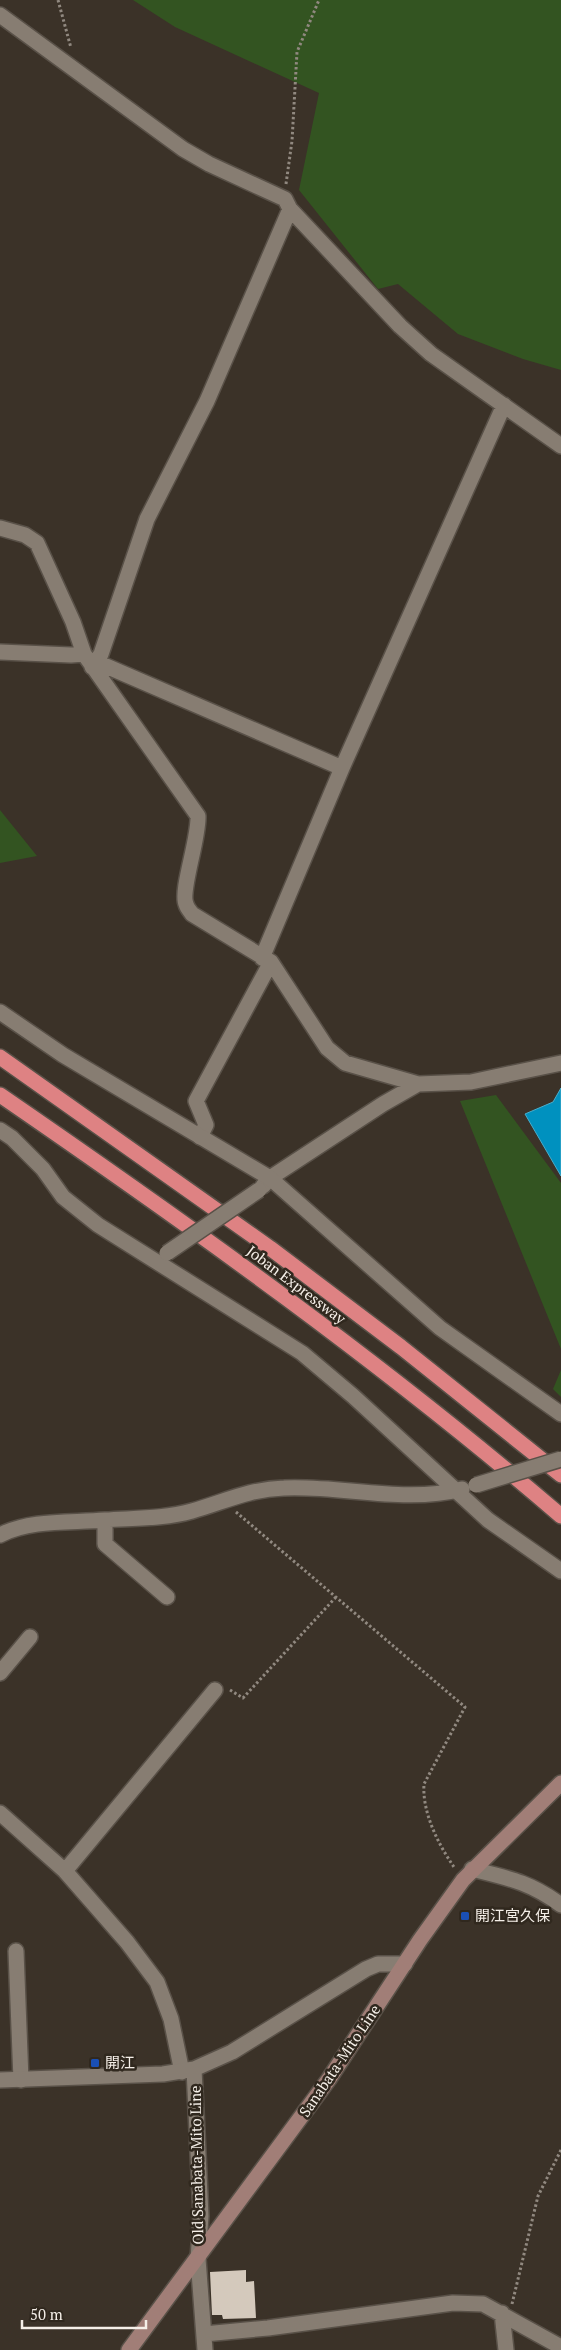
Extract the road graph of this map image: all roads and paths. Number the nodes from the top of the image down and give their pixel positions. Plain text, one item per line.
1 (58, 0) edge
2 (319, 0) edge
3 (0, 15) edge
4 (77, 69) junction
5 (288, 204) junction
6 (504, 405) junction
7 (561, 446) edge
8 (0, 528) edge
9 (0, 652) edge
10 (84, 654) junction
11 (92, 667) junction
12 (342, 768) junction
13 (266, 960) junction
14 (0, 1012) edge
15 (0, 1057) edge
16 (561, 1063) edge
17 (418, 1084) junction
18 (0, 1095) edge
19 (0, 1130) edge
20 (200, 1137) junction
21 (270, 1178) junction
22 (156, 1264) junction
23 (561, 1414) edge
24 (561, 1459) edge
25 (561, 1475) edge
26 (457, 1490) junction
27 (222, 1500) junction
28 (561, 1516) edge
29 (105, 1520) junction
30 (0, 1536) edge
31 (561, 1571) edge
32 (167, 1597) dead end
33 (336, 1597) junction
34 (30, 1638) dead end
35 (0, 1672) edge
36 (215, 1690) joint
37 (561, 1783) edge
38 (0, 1813) edge
39 (65, 1871) junction
40 (467, 1874) junction
41 (561, 1906) edge
42 (16, 1951) dead end
43 (404, 1964) junction
44 (188, 2070) junction
45 (0, 2080) edge
46 (21, 2080) junction
47 (561, 2150) edge
48 (198, 2259) junction
49 (505, 2315) junction
50 (204, 2334) junction
51 (561, 2347) edge
52 (129, 2350) edge
53 (205, 2350) edge
54 (506, 2350) edge

1 - 4 path
2 - 5 path
3 - 4 street
4 - 5 street
5 - 6 street
5 - 11 street
6 - 7 street
6 - 12 street
8 - 10 street
9 - 10 street
10 - 11 street
11 - 12 street
11 - 13 street
12 - 13 street
13 - 17 street
13 - 20 street
14 - 20 street
15 - 25 highway, Joban Expressway
16 - 17 street
17 - 21 street
18 - 28 highway, Joban Expressway
19 - 22 street
20 - 21 street
21 - 22 street, bridge
21 - 23 street
22 - 26 street
24 - 26 street, bridge
26 - 27 street
26 - 31 street
27 - 29 street
27 - 33 path
29 - 30 street
29 - 32 street
33 - 36 path
33 - 40 path
34 - 35 street
36 - 39 street
37 - 40 main road, Sanabata-Mito Line
38 - 39 street
39 - 44 street
40 - 41 street
40 - 43 main road, Sanabata-Mito Line
42 - 46 street
43 - 44 street, Old Sanabata-Mito Line
43 - 48 main road, Sanabata-Mito Line
44 - 46 street
44 - 48 street, Old Sanabata-Mito Line
45 - 46 street
47 - 49 path
48 - 50 street, Old Sanabata-Mito Line
48 - 52 main road, Sanabata-Mito Line
49 - 50 street
49 - 51 street
49 - 54 street
50 - 53 street, Old Sanabata-Mito Line

